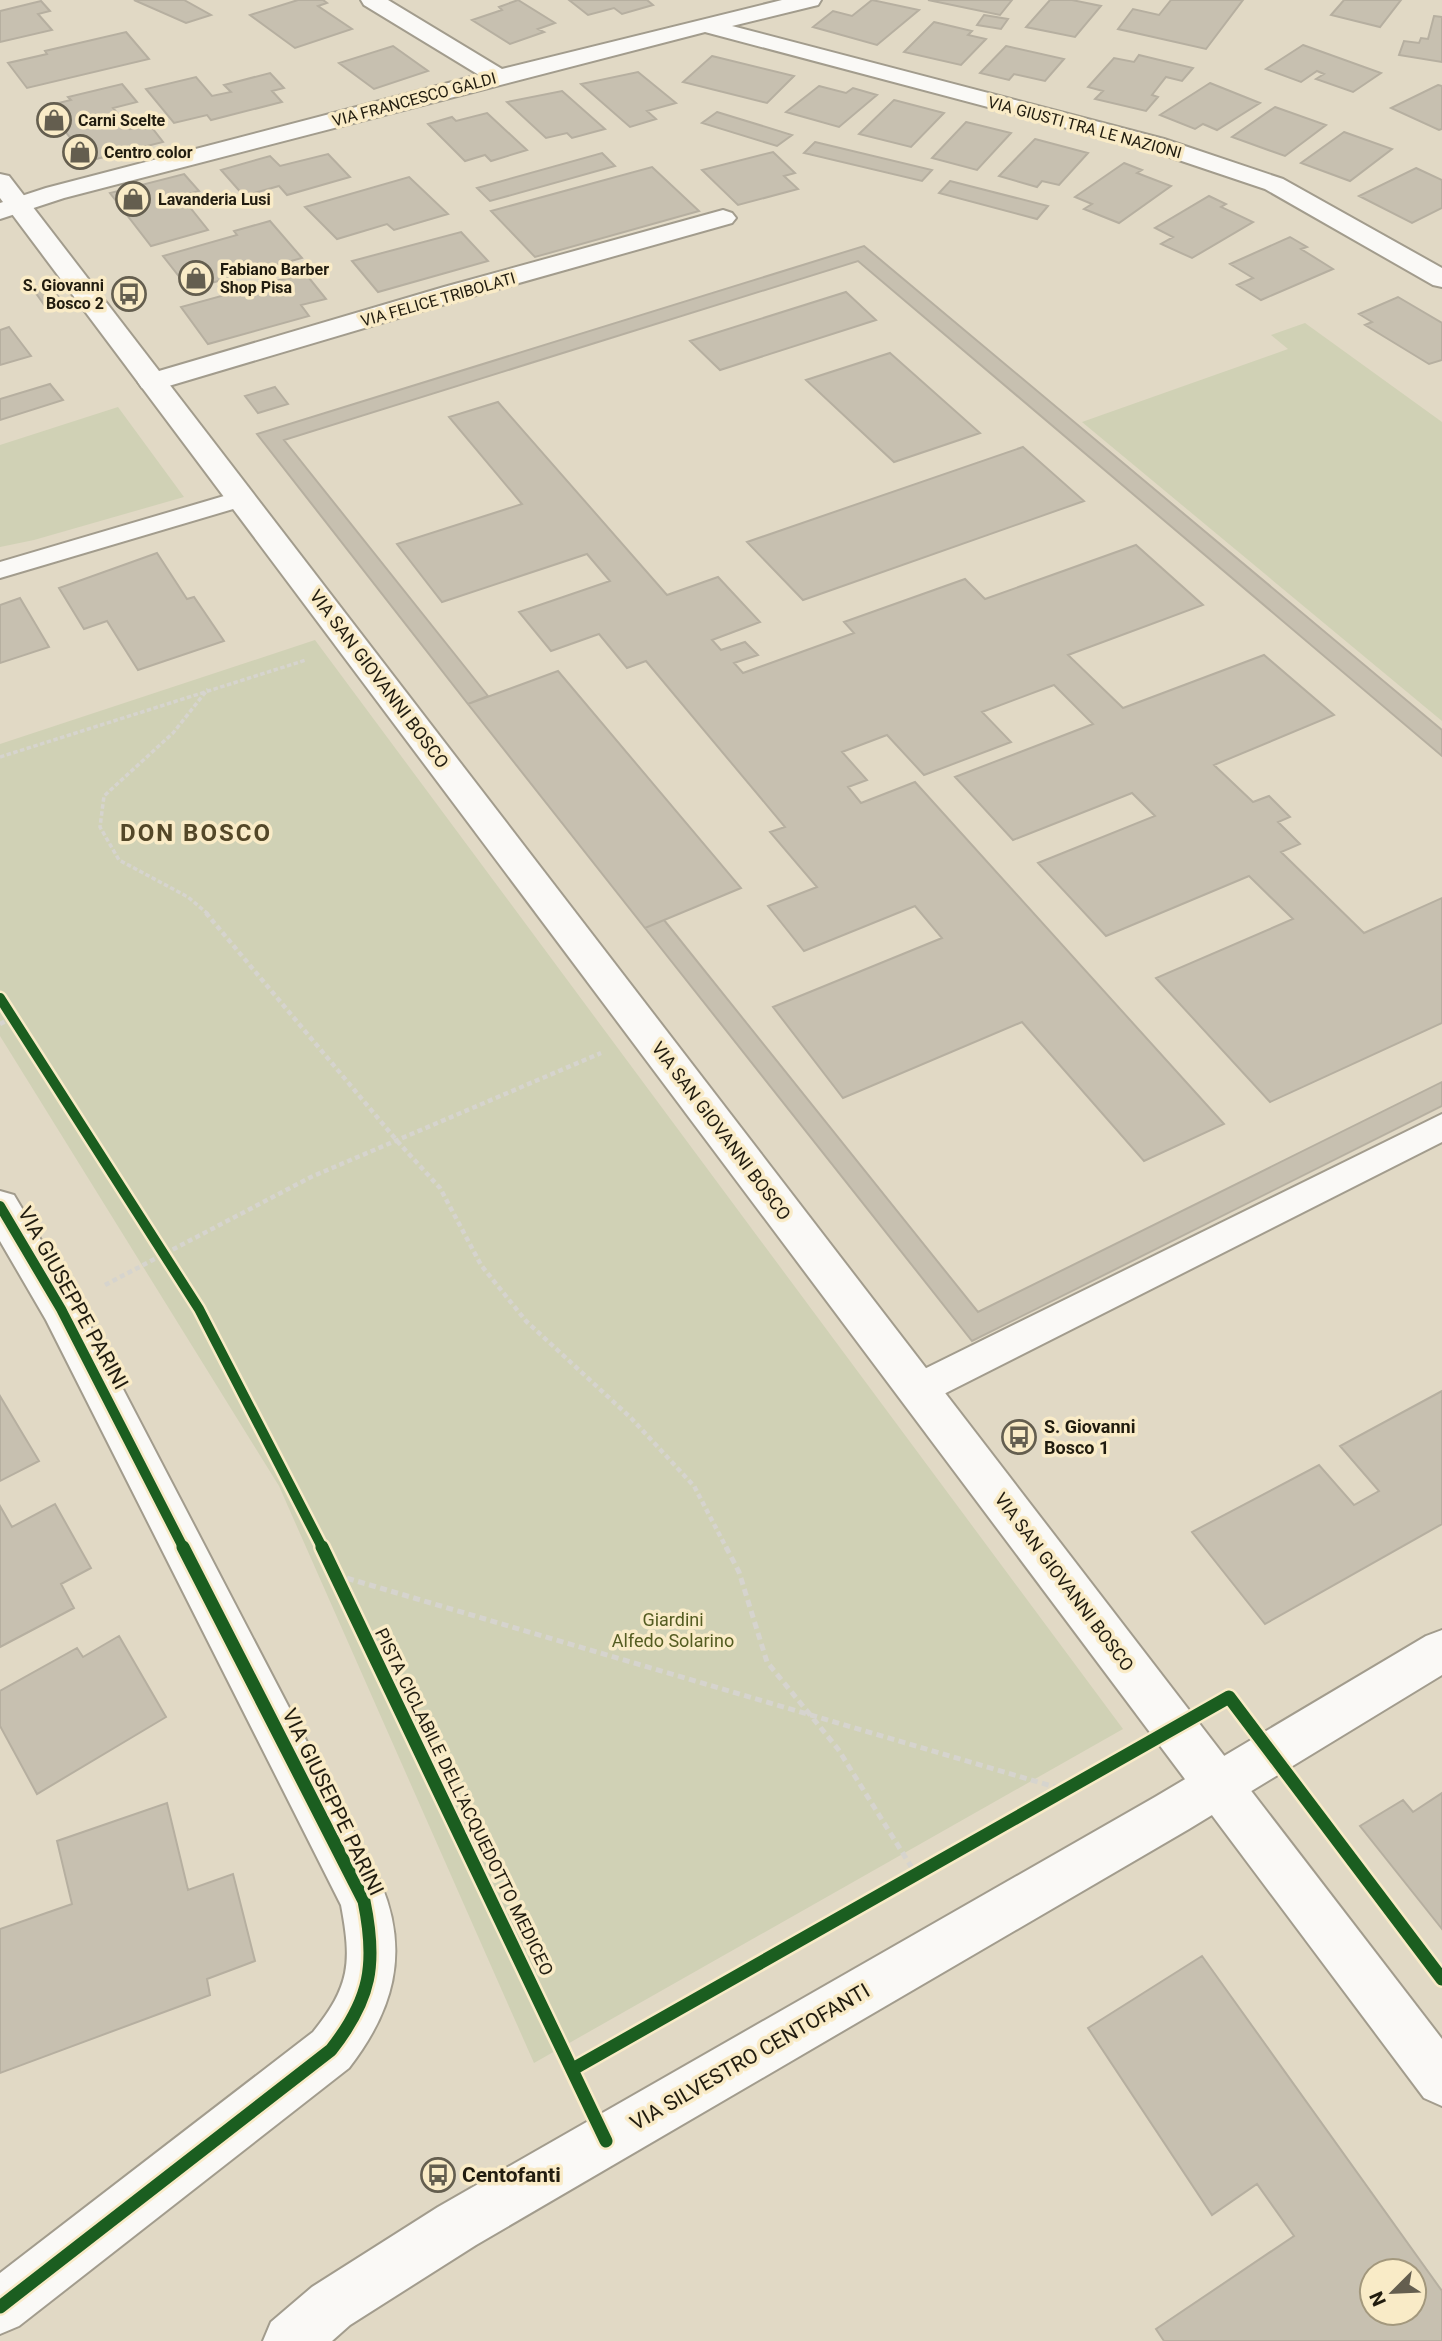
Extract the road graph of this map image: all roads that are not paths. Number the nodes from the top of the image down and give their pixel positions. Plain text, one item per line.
1 (372, 0) edge
2 (810, 0) edge
3 (708, 27) junction
4 (499, 77) junction
5 (0, 181) edge
6 (9, 208) edge
7 (723, 218) dead end
8 (1442, 279) edge
9 (152, 382) junction
10 (241, 499) junction
11 (0, 570) edge
12 (1442, 1127) edge
13 (0, 1206) edge
14 (917, 1390) junction
15 (1442, 1651) edge
16 (1217, 1784) junction
17 (1442, 2080) edge
18 (0, 2307) edge
19 (290, 2341) edge

1 - 4 street
2 - 3 street, VIA FRANCESCO GALDI
3 - 4 street, VIA FRANCESCO GALDI
3 - 8 street, VIA GIUSTI TRA LE NAZIONI
4 - 6 street, VIA FRANCESCO GALDI
5 - 6 street, VIA SAN GIOVANNI BOSCO
6 - 9 street, VIA SAN GIOVANNI BOSCO
7 - 9 street, VIA FELICE TRIBOLATI
9 - 10 street, VIA SAN GIOVANNI BOSCO
10 - 11 lane
10 - 14 street, VIA SAN GIOVANNI BOSCO
12 - 14 lane
13 - 18 street, VIA GIUSEPPE PARINI
14 - 16 street, VIA SAN GIOVANNI BOSCO
15 - 16 street, VIA SILVESTRO CENTOFANTI
16 - 17 street, VIA SAN GIOVANNI BOSCO
16 - 19 street, VIA SILVESTRO CENTOFANTI

